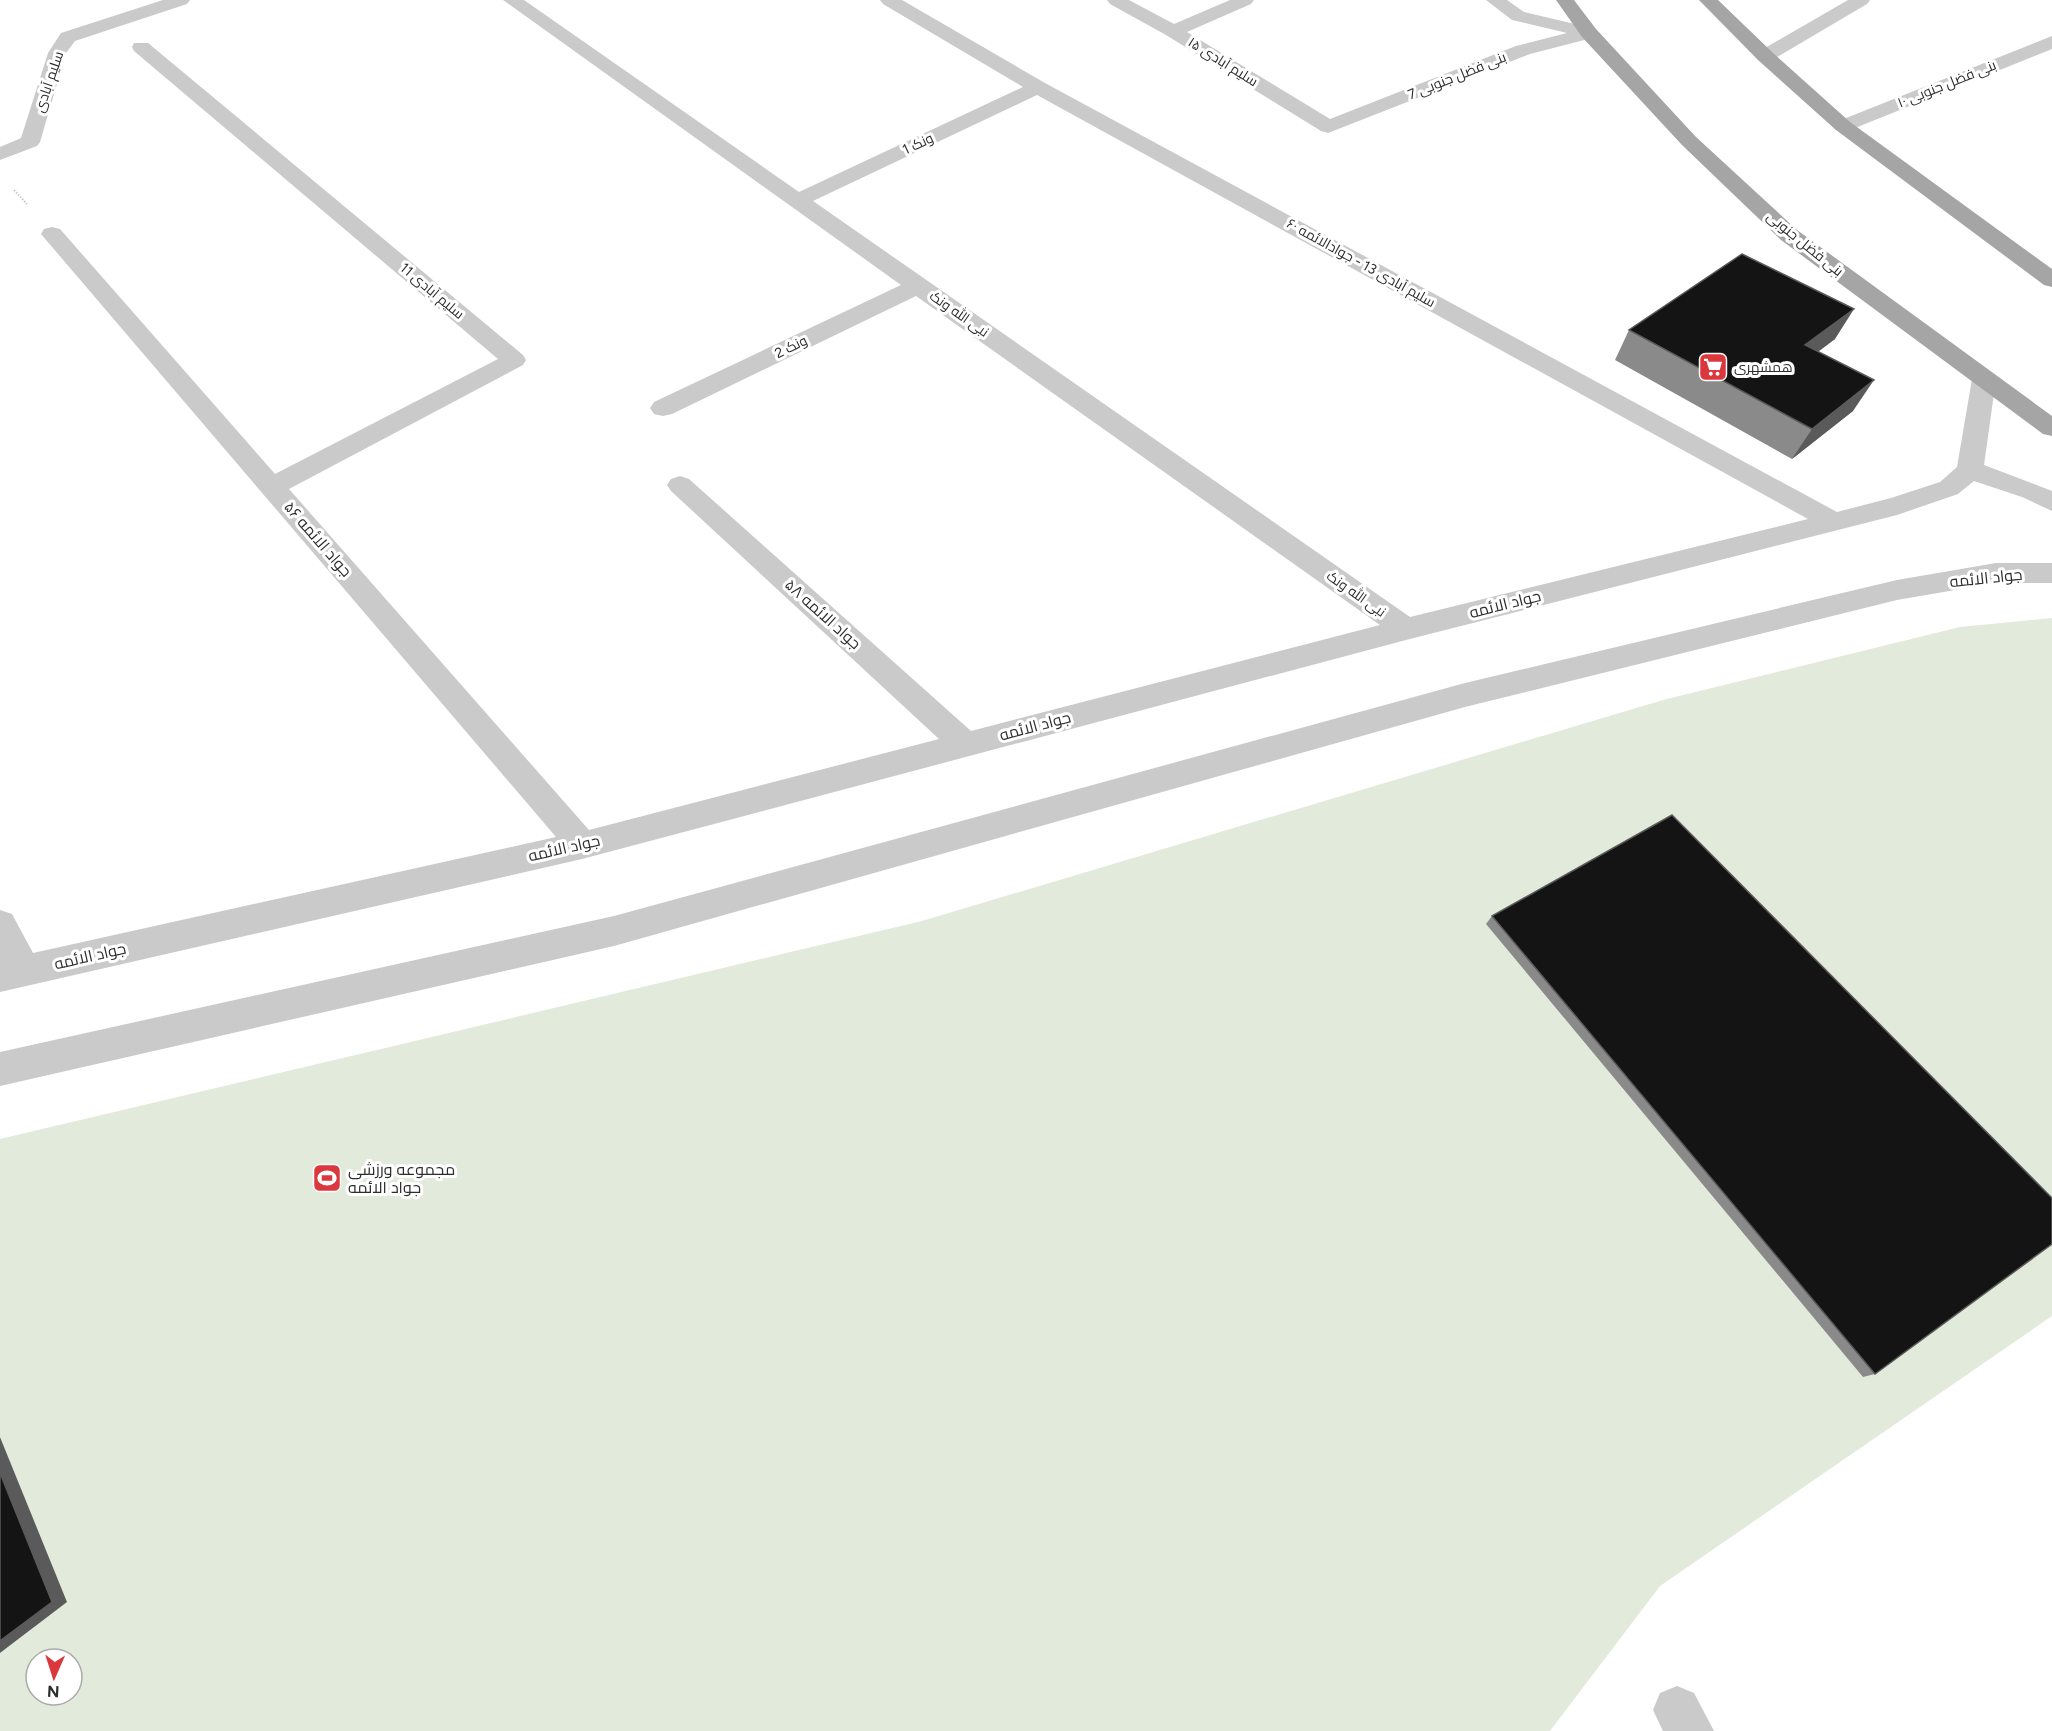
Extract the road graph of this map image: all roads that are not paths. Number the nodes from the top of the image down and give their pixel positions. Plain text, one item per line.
1 (181, 0) edge
2 (512, 0) edge
3 (889, 0) edge
4 (1116, 0) edge
5 (1245, 0) edge
6 (1495, 0) edge
7 (1565, 0) edge
8 (1708, 0) edge
9 (1861, 0) edge
10 (1173, 30) junction
11 (1589, 33) junction
12 (2052, 42) edge
13 (141, 47) dead end
14 (1765, 56) junction
15 (1038, 87) junction
16 (1843, 126) junction
17 (1328, 127) joint
18 (0, 154) edge
19 (797, 201) junction
20 (52, 234) dead end
21 (2052, 280) edge
22 (918, 286) junction
23 (1984, 379) junction
24 (663, 408) dead end
25 (2052, 428) edge
26 (1970, 470) junction
27 (680, 485) dead end
28 (272, 487) junction
29 (2052, 502) edge
30 (1835, 522) junction
31 (2052, 573) edge
32 (1406, 628) junction
33 (965, 744) junction
34 (582, 844) junction
35 (0, 925) edge
36 (12, 974) edge
37 (0, 1070) edge

1 - 18 street, سلیم آبادی
2 - 19 street, نبی الله ونک
3 - 15 street, سلیم آبادی 13 - جوادالائمه ۶۰
4 - 10 street, سلیم آبادی ۱۵
5 - 10 street
6 - 11 street
7 - 11 main road, بنی فضل جنوبی
8 - 14 main road
9 - 14 street
10 - 17 street, سلیم آبادی ۱۵
11 - 17 street, بنی فضل جنوبی 7
11 - 23 main road, بنی فضل جنوبی
12 - 16 street, بنی فضل جنوبی ۱۰
13 - 28 street, سلیم آبادی 11
14 - 16 main road
15 - 19 street, ونک 1
15 - 30 street, سلیم آبادی 13 - جوادالائمه ۶۰
16 - 21 main road
19 - 22 street, نبی الله ونک
20 - 28 street, جواد الائمه ۵۶
22 - 24 street, ونک 2
22 - 32 street, نبی الله ونک
23 - 25 main road, بنی فضل جنوبی
23 - 26 street
26 - 29 street
26 - 30 street, جواد الائمه
27 - 33 street, جواد الائمه ۵۸
28 - 34 street, جواد الائمه ۵۶
30 - 32 street, جواد الائمه
31 - 37 street, جواد الائمه
32 - 33 street, جواد الائمه
33 - 34 street, جواد الائمه
34 - 36 street, جواد الائمه
35 - 36 street

